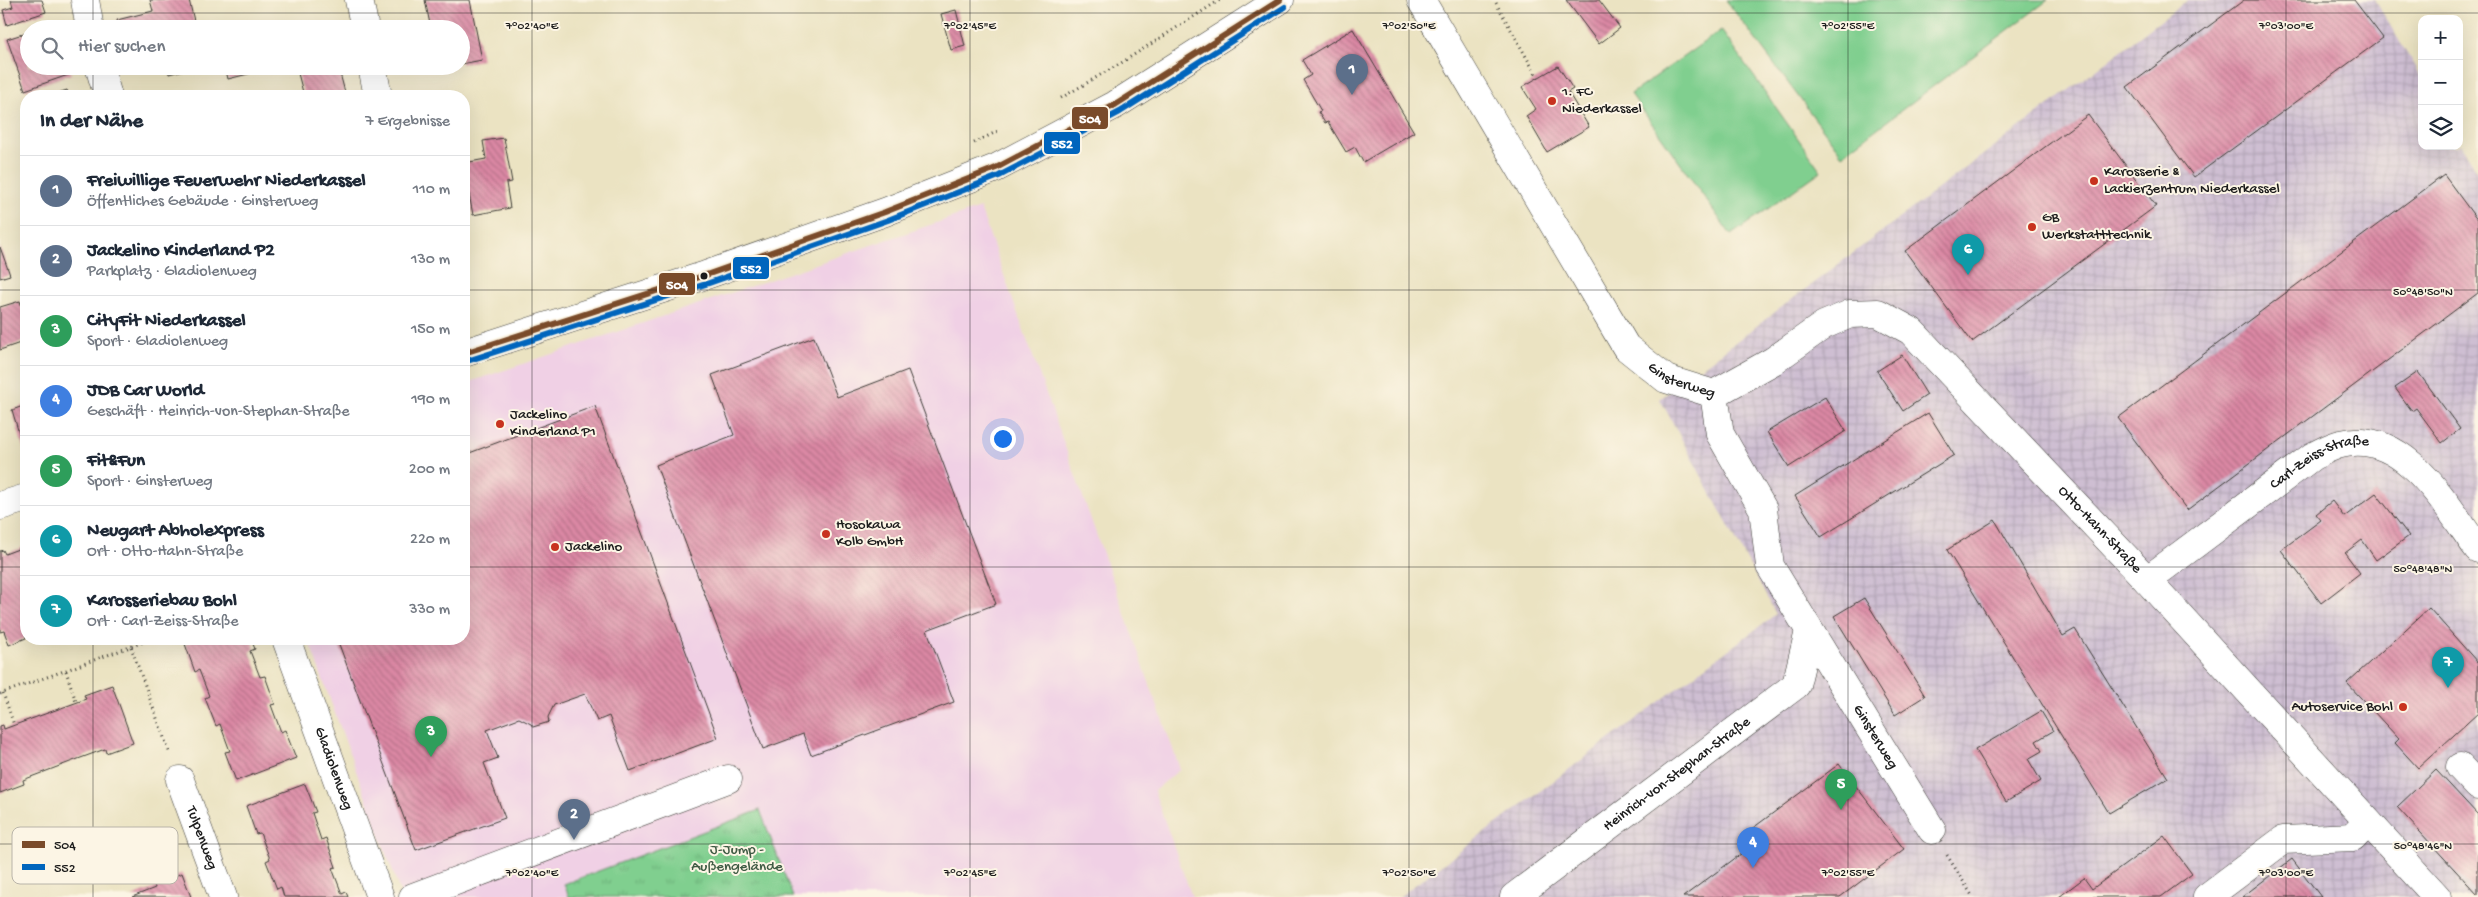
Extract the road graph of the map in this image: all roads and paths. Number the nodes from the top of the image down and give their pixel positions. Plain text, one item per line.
1 (85, 0) edge
2 (358, 0) edge
3 (1220, 0) edge
4 (1280, 0) edge
5 (1421, 0) edge
6 (1496, 3) dead end
7 (88, 20) edge
8 (363, 20) edge
9 (102, 75) edge
10 (374, 75) edge
11 (1538, 78) dead end
12 (106, 90) edge
13 (377, 90) edge
14 (1056, 101) dead end
15 (1007, 127) dead end
16 (966, 146) dead end
17 (470, 351) edge
18 (1714, 394) junction
19 (20, 500) edge
20 (0, 506) edge
21 (2478, 549) edge
22 (2147, 580) junction
23 (1810, 631) junction
24 (136, 645) edge
25 (288, 645) edge
26 (131, 647) junction
27 (66, 671) junction
28 (2, 694) edge
29 (76, 702) dead end
30 (14, 725) dead end
31 (728, 779) dead end
32 (180, 780) joint
33 (2367, 822) junction
34 (1932, 830) joint
35 (223, 897) edge
36 (380, 897) edge
37 (413, 897) edge
38 (1514, 897) edge
39 (1973, 897) edge
40 (2206, 897) edge
41 (2436, 897) edge

1 - 7 street
2 - 8 street
3 - 14 path
4 - 17 street
5 - 18 street, Ginsterweg
6 - 11 path
9 - 12 street
10 - 13 street
15 - 16 path
18 - 22 street, Otto-Hahn-Straße
18 - 23 street, Ginsterweg
19 - 20 street
21 - 22 street, Carl-Zeiss-Straße
22 - 33 street, Otto-Hahn-Straße
23 - 34 street, Ginsterweg
23 - 38 street, Heinrich-von-Stephan-Straße
24 - 26 path
25 - 36 street, Gladiolenweg
26 - 27 path
26 - 32 path
27 - 28 path
27 - 29 path
28 - 30 path
31 - 37 street
32 - 35 street, Tulpenweg
33 - 40 street
33 - 41 street, Otto-Hahn-Straße
34 - 39 path

